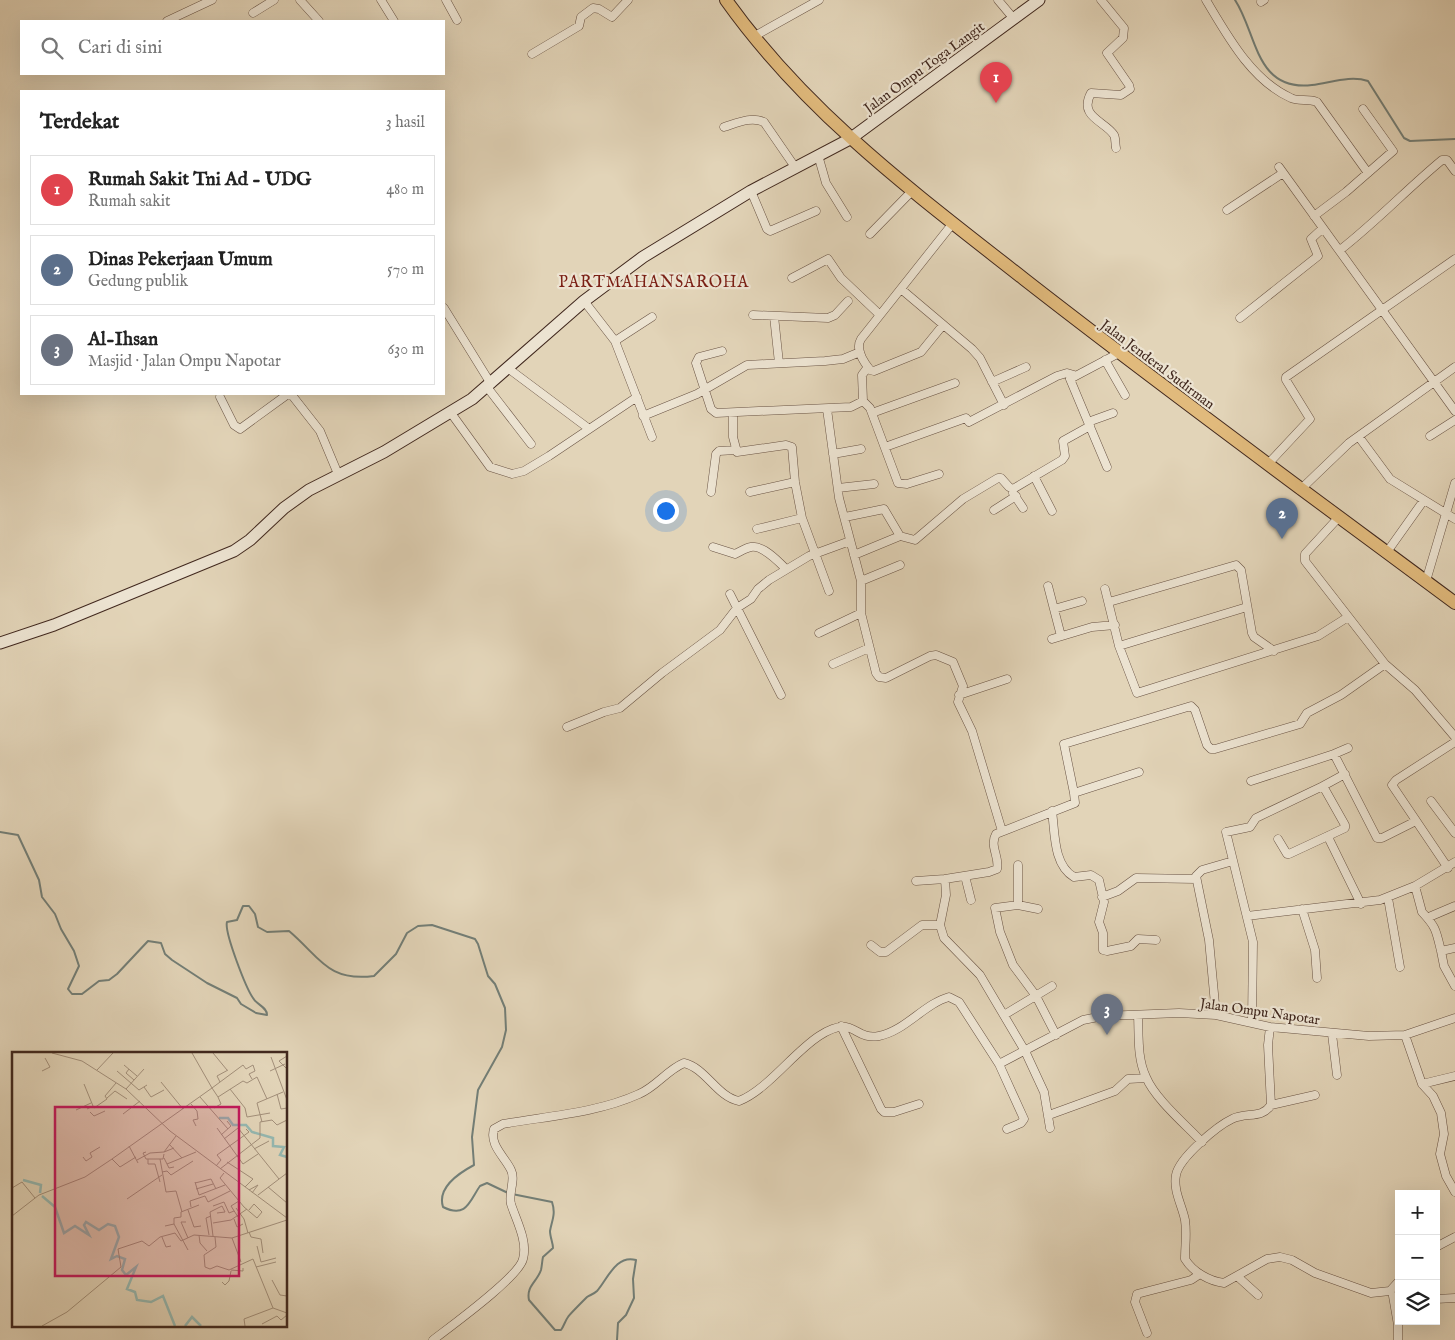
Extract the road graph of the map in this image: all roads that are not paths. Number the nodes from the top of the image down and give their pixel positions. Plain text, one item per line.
1 (212, 0) edge
2 (272, 0) edge
3 (300, 0) edge
4 (312, 0) edge
5 (382, 0) edge
6 (446, 0) edge
7 (628, 0) edge
8 (726, 0) edge
9 (819, 0) edge
10 (998, 0) edge
11 (1039, 0) edge
12 (1101, 0) edge
13 (1206, 0) edge
14 (308, 8) junction
15 (253, 13) dead end
16 (1014, 19) junction
17 (169, 20) edge
18 (318, 20) edge
19 (393, 20) edge
20 (457, 20) dead end
21 (753, 37) junction
22 (532, 54) dead end
23 (1363, 109) dead end
24 (724, 127) dead end
25 (850, 139) junction
26 (1116, 148) dead end
27 (818, 155) junction
28 (795, 167) junction
29 (1455, 171) edge
30 (1368, 173) junction
31 (913, 190) junction
32 (751, 191) junction
33 (1227, 210) dead end
34 (816, 211) dead end
35 (1314, 216) junction
36 (847, 217) dead end
37 (953, 223) junction
38 (1323, 228) junction
39 (870, 234) dead end
40 (1340, 250) junction
41 (1455, 259) edge
42 (792, 278) dead end
43 (901, 289) junction
44 (584, 301) junction
45 (848, 302) dead end
46 (445, 310) edge
47 (1384, 311) junction
48 (753, 315) dead end
49 (880, 315) junction
50 (774, 316) junction
51 (652, 317) dead end
52 (1240, 318) dead end
53 (943, 325) junction
54 (615, 341) junction
55 (722, 351) dead end
56 (860, 352) junction
57 (1119, 353) junction
58 (1105, 360) junction
59 (779, 362) junction
60 (868, 367) junction
61 (1026, 367) dead end
62 (1455, 367) edge
63 (509, 369) junction
64 (1074, 375) junction
65 (955, 382) dead end
66 (992, 382) junction
67 (1434, 382) junction
68 (489, 385) junction
69 (705, 390) junction
70 (289, 395) edge
71 (291, 395) edge
72 (1124, 396) dead end
73 (220, 397) dead end
74 (637, 397) junction
75 (863, 401) junction
76 (1004, 405) junction
77 (827, 410) junction
78 (1455, 411) edge
79 (451, 413) junction
80 (733, 413) junction
81 (872, 413) junction
82 (1113, 413) dead end
83 (644, 416) junction
84 (1455, 420) edge
85 (1089, 424) junction
86 (588, 428) junction
87 (1359, 436) junction
88 (1430, 436) dead end
89 (652, 438) dead end
90 (532, 444) dead end
91 (884, 446) junction
92 (862, 449) dead end
93 (736, 450) junction
94 (833, 454) junction
95 (1267, 465) junction
96 (1107, 467) dead end
97 (338, 474) junction
98 (939, 474) dead end
99 (1034, 476) junction
100 (795, 482) junction
101 (1455, 483) edge
102 (874, 484) dead end
103 (838, 488) junction
104 (1011, 489) junction
105 (1300, 490) junction
106 (711, 492) dead end
107 (750, 492) dead end
108 (1016, 496) junction
109 (1424, 500) junction
110 (1023, 508) dead end
111 (994, 510) dead end
112 (1052, 511) dead end
113 (1445, 513) junction
114 (845, 517) junction
115 (1339, 517) junction
116 (802, 518) junction
117 (1455, 519) edge
118 (757, 529) dead end
119 (900, 536) junction
120 (850, 540) junction
121 (713, 546) dead end
122 (1386, 552) junction
123 (814, 554) junction
124 (854, 555) junction
125 (900, 565) dead end
126 (786, 569) junction
127 (861, 581) junction
128 (1426, 581) junction
129 (1048, 586) dead end
130 (1105, 588) dead end
131 (829, 591) dead end
132 (730, 594) dead end
133 (1082, 601) dead end
134 (1109, 602) junction
135 (1455, 603) edge
136 (1247, 607) junction
137 (737, 608) junction
138 (1054, 609) junction
139 (861, 613) junction
140 (1348, 617) junction
141 (1115, 624) junction
142 (819, 633) dead end
143 (1061, 636) junction
144 (1052, 639) dead end
145 (0, 643) edge
146 (1119, 646) junction
147 (869, 648) junction
148 (1274, 651) junction
149 (833, 664) dead end
150 (1385, 664) junction
151 (1007, 679) dead end
152 (781, 695) dead end
153 (959, 695) junction
154 (567, 727) dead end
155 (1455, 737) edge
156 (1455, 742) edge
157 (1348, 748) dead end
158 (1334, 754) junction
159 (1139, 772) dead end
160 (1345, 774) junction
161 (1251, 781) dead end
162 (1323, 786) junction
163 (1074, 793) junction
164 (1432, 801) dead end
165 (1052, 811) junction
166 (1416, 821) junction
167 (1002, 831) junction
168 (1455, 832) edge
169 (1328, 837) junction
170 (1278, 839) dead end
171 (1233, 861) junction
172 (1455, 862) edge
173 (1018, 865) dead end
174 (1448, 868) junction
175 (965, 876) junction
176 (945, 879) junction
177 (1196, 879) junction
178 (916, 881) dead end
179 (1415, 886) junction
180 (1102, 897) junction
181 (1388, 898) junction
182 (971, 900) dead end
183 (1360, 904) junction
184 (1018, 905) junction
185 (1455, 906) edge
186 (1038, 909) dead end
187 (1302, 909) junction
188 (1247, 916) junction
189 (1429, 916) junction
190 (940, 925) junction
191 (1156, 940) dead end
192 (871, 945) dead end
193 (1455, 948) edge
194 (1441, 951) junction
195 (1400, 968) dead end
196 (1317, 978) dead end
197 (1052, 986) dead end
198 (1455, 986) edge
199 (1036, 996) junction
200 (1004, 1015) junction
201 (1138, 1015) junction
202 (1216, 1015) junction
203 (1455, 1018) edge
204 (1252, 1022) junction
205 (841, 1026) junction
206 (1270, 1027) junction
207 (1332, 1034) junction
208 (1405, 1034) junction
209 (1056, 1035) junction
210 (1025, 1051) junction
211 (999, 1064) junction
212 (1337, 1075) dead end
213 (1455, 1076) edge
214 (1146, 1078) junction
215 (1422, 1084) junction
216 (1315, 1095) dead end
217 (919, 1104) dead end
218 (1271, 1105) junction
219 (1049, 1115) junction
220 (1050, 1128) dead end
221 (1008, 1129) dead end
222 (1202, 1142) junction
223 (1455, 1192) edge
224 (1455, 1237) edge
225 (1440, 1245) edge
226 (1200, 1274) junction
227 (1236, 1276) junction
228 (1258, 1295) dead end
229 (1395, 1295) edge
230 (1455, 1298) edge
231 (1440, 1299) edge
232 (1398, 1325) edge
233 (1147, 1333) dead end
234 (433, 1340) edge
235 (1398, 1340) edge

1 - 17 street
2 - 15 street
3 - 14 street
4 - 14 street
5 - 19 street
6 - 20 street
7 - 22 street
8 - 21 highway, Jalan Jenderal Sudirman
9 - 21 street
10 - 16 street
11 - 16 main road, Jalan Ompu Toga Langit
12 - 26 street
13 - 30 street
14 - 18 street
16 - 25 main road, Jalan Ompu Toga Langit
21 - 25 highway, Jalan Jenderal Sudirman
23 - 30 street
24 - 28 street
25 - 27 main road, Jalan Ompu Toga Langit
25 - 31 highway, Jalan Jenderal Sudirman
27 - 28 main road, Jalan Ompu Toga Langit
27 - 36 street
28 - 32 main road, Jalan Ompu Toga Langit
29 - 40 street
30 - 35 street
31 - 37 highway, Jalan Jenderal Sudirman
31 - 39 street
32 - 34 street
32 - 44 main road, Jalan Ompu Toga Langit
33 - 35 street
35 - 38 street
37 - 43 street
37 - 57 highway, Jalan Jenderal Sudirman
38 - 40 street
38 - 52 street
40 - 47 street
41 - 47 street
42 - 49 street
43 - 49 street
43 - 53 street
44 - 54 street
44 - 63 main road, Jalan Ompu Toga Langit
45 - 50 street
46 - 68 street
47 - 67 street
47 - 95 street
48 - 50 street
49 - 56 street
50 - 59 street
51 - 54 street
53 - 60 street
53 - 66 street
54 - 74 street
55 - 69 street
56 - 59 street
56 - 60 street
57 - 58 street
57 - 95 highway, Jalan Jenderal Sudirman
58 - 64 street
58 - 72 street
59 - 69 street
60 - 75 street
61 - 66 street
62 - 67 street
63 - 68 main road, Jalan Ompu Toga Langit
63 - 86 street
64 - 76 street
64 - 85 street
65 - 81 street
66 - 76 street
67 - 78 street
67 - 87 street
68 - 79 main road, Jalan Ompu Toga Langit
68 - 90 street
69 - 80 street
69 - 83 street
70 - 73 street
71 - 97 street
74 - 83 street
74 - 86 street
75 - 77 street
75 - 81 street
76 - 91 street
77 - 80 street
77 - 94 street
79 - 86 street
79 - 97 main road, Jalan Ompu Toga Langit
80 - 93 street
81 - 91 street
82 - 85 street
83 - 89 street
84 - 88 street
85 - 96 street
85 - 99 street
87 - 105 street
87 - 109 street
91 - 98 street
92 - 94 street
93 - 100 street
93 - 106 street
94 - 103 street
95 - 105 highway, Jalan Jenderal Sudirman
97 - 145 main road, Jalan Ompu Toga Langit
99 - 104 street
99 - 112 street
100 - 107 street
100 - 116 street
101 - 113 street
102 - 103 street
103 - 114 street
104 - 108 street
104 - 119 street
105 - 115 highway, Jalan Jenderal Sudirman
108 - 110 street
108 - 111 street
109 - 113 street
109 - 122 street
113 - 117 street
113 - 128 street
114 - 119 street
114 - 120 street
115 - 122 highway, Jalan Jenderal Sudirman
115 - 140 street
116 - 118 street
116 - 123 street
119 - 124 street
120 - 123 street
120 - 124 street
121 - 126 street
122 - 128 highway, Jalan Jenderal Sudirman
123 - 126 street
123 - 131 street
124 - 127 street
125 - 127 street
126 - 137 street
127 - 139 street
128 - 135 highway, Jalan Jenderal Sudirman
129 - 138 street
130 - 134 street
132 - 137 street
133 - 138 street
134 - 136 street
134 - 141 street
136 - 146 street
136 - 148 street
137 - 152 street
137 - 154 street
138 - 143 street
139 - 142 street
139 - 147 street
140 - 148 street
140 - 150 street
141 - 143 street
141 - 146 street
143 - 144 street
146 - 148 street
147 - 149 street
147 - 153 street
150 - 155 street
150 - 163 street
151 - 153 street
153 - 167 street
156 - 166 street
157 - 158 street
158 - 160 street
158 - 161 street
159 - 163 street
160 - 162 street
160 - 166 street
162 - 169 street
162 - 171 street
163 - 165 street
164 - 168 street
165 - 167 street
165 - 180 street
166 - 174 street
167 - 175 street
169 - 170 street
169 - 183 street
171 - 177 street
171 - 188 street
172 - 174 street
173 - 184 street
174 - 179 street
175 - 176 street
175 - 182 street
176 - 178 street
176 - 190 street
177 - 180 street
177 - 202 street
179 - 181 street
179 - 189 street
180 - 191 street
181 - 183 street
181 - 195 street
183 - 187 street
184 - 186 street
184 - 199 street
185 - 189 street
187 - 188 street
187 - 196 street
188 - 204 street
189 - 194 street
190 - 192 street
190 - 200 street
193 - 194 street
194 - 198 street
197 - 199 street
199 - 200 street
199 - 209 street
200 - 210 street
201 - 202 street, Jalan Ompu Napotar
201 - 209 street, Jalan Ompu Napotar
201 - 214 street
202 - 204 street, Jalan Ompu Napotar
203 - 208 street, Jalan Ompu Napotar
204 - 206 street, Jalan Ompu Napotar
205 - 211 street
205 - 217 street
205 - 234 street
206 - 207 street, Jalan Ompu Napotar
206 - 218 street
207 - 208 street, Jalan Ompu Napotar
207 - 212 street
208 - 215 street
209 - 210 street, Jalan Ompu Napotar
210 - 211 street, Jalan Ompu Napotar
210 - 219 street
211 - 221 street
213 - 215 street
214 - 219 street
214 - 222 street
215 - 223 street
216 - 218 street
218 - 222 street
219 - 220 street
222 - 226 street
224 - 225 street
226 - 227 street
226 - 233 street
227 - 228 street
227 - 229 street
230 - 231 street
232 - 235 street

